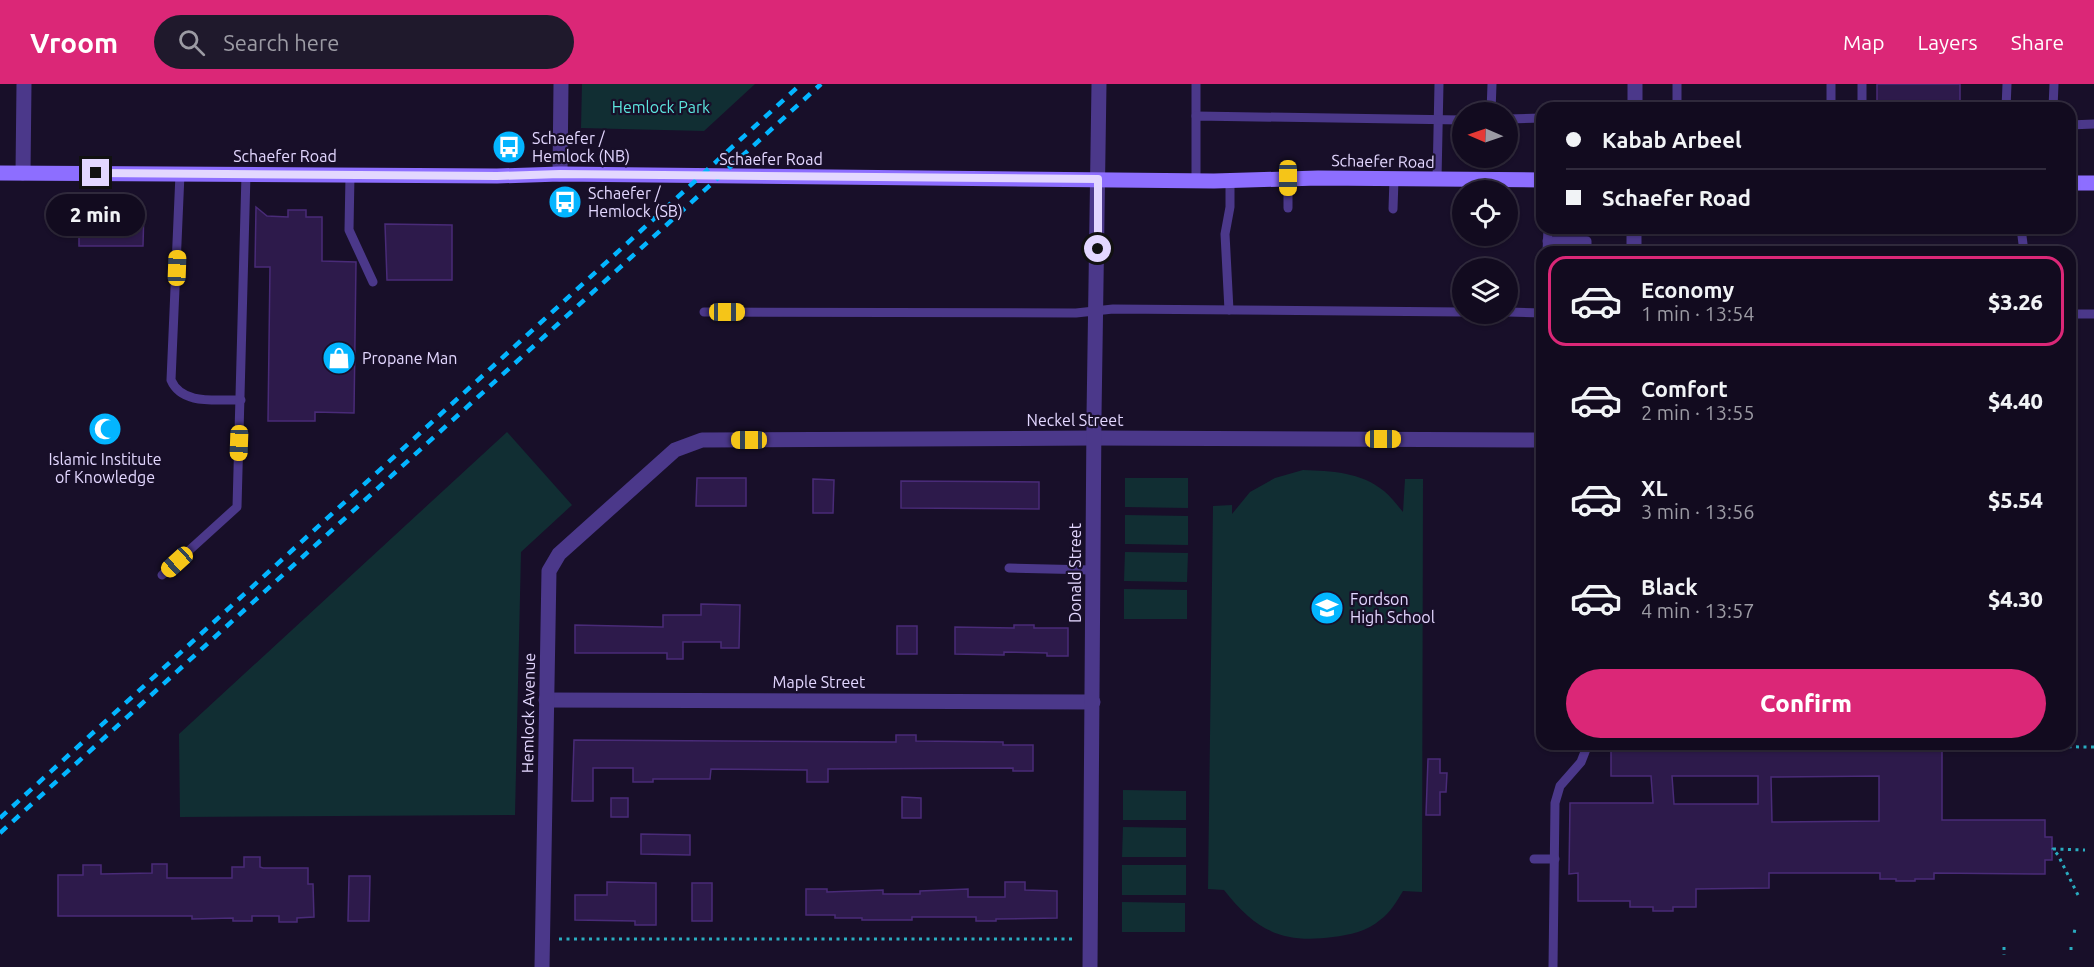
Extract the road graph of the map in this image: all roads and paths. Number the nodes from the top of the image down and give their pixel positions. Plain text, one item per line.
1 (24, 84) edge
2 (561, 84) edge
3 (1099, 84) edge
4 (1196, 84) edge
5 (1439, 84) edge
6 (1492, 84) edge
7 (1635, 84) edge
8 (1677, 84) edge
9 (1831, 84) edge
10 (1862, 84) edge
11 (2007, 84) edge
12 (2054, 84) edge
13 (1491, 102) edge
14 (1635, 102) edge
15 (1677, 102) edge
16 (1831, 102) edge
17 (1862, 102) edge
18 (2006, 102) edge
19 (2054, 102) edge
20 (1196, 116) junction
21 (1536, 118) edge
22 (1518, 119) edge
23 (1439, 120) junction
24 (1452, 120) edge
25 (2094, 124) edge
26 (2076, 125) edge
27 (0, 173) edge
28 (23, 173) junction
29 (180, 174) junction
30 (246, 174) junction
31 (560, 174) junction
32 (350, 175) junction
33 (1288, 178) junction
34 (1098, 179) junction
35 (1394, 179) junction
36 (1437, 179) junction
37 (1196, 180) junction
38 (1230, 180) junction
39 (1536, 180) edge
40 (2076, 183) edge
41 (2094, 183) edge
42 (1288, 208) dead end
43 (1393, 209) dead end
44 (1548, 234) edge
45 (1547, 241) junction
46 (1547, 246) edge
47 (1587, 246) edge
48 (373, 282) dead end
49 (1229, 310) junction
50 (1096, 311) junction
51 (704, 312) dead end
52 (1452, 312) edge
53 (1518, 312) edge
54 (1536, 312) edge
55 (2076, 314) edge
56 (2094, 314) edge
57 (241, 400) junction
58 (1094, 438) junction
59 (1536, 440) edge
60 (627, 493) joint
61 (1008, 568) dead end
62 (1093, 570) junction
63 (162, 575) dead end
64 (546, 700) junction
65 (1093, 702) junction
66 (2076, 747) edge
67 (2094, 747) edge
68 (1586, 750) edge
69 (2085, 850) dead end
70 (1534, 859) dead end
71 (1555, 859) junction
72 (2078, 895) dead end
73 (2073, 931) dead end
74 (2079, 932) dead end
75 (1077, 938) dead end
76 (557, 939) dead end
77 (2071, 946) dead end
78 (2004, 947) dead end
79 (2071, 952) dead end
80 (2004, 955) dead end
81 (542, 967) edge
82 (1090, 967) edge
83 (1553, 967) edge

1 - 28 street
2 - 31 street
3 - 34 street, Donald Street
4 - 20 lane
5 - 23 lane
6 - 13 lane
7 - 14 street
8 - 15 lane
9 - 16 lane
10 - 17 lane
11 - 18 lane
12 - 19 lane
20 - 23 lane
20 - 37 lane
21 - 22 lane
23 - 24 lane
23 - 36 lane
25 - 26 lane
27 - 28 main road, Schaefer Road
28 - 29 main road, Schaefer Road
29 - 30 main road, Schaefer Road
29 - 57 lane
30 - 32 main road, Schaefer Road
30 - 57 lane
31 - 32 main road, Schaefer Road
31 - 34 main road, Schaefer Road
32 - 48 lane
33 - 35 main road, Schaefer Road
33 - 38 main road, Schaefer Road
33 - 42 lane
34 - 37 main road, Schaefer Road
34 - 50 street, Donald Street
35 - 36 main road, Schaefer Road
35 - 43 lane
36 - 39 main road, Schaefer Road
37 - 38 main road, Schaefer Road
38 - 49 lane
40 - 41 main road
44 - 45 lane
45 - 46 lane
45 - 47 lane
49 - 50 lane
49 - 52 lane
50 - 51 lane
50 - 58 street, Donald Street
53 - 54 lane
55 - 56 lane
57 - 63 lane
58 - 59 street, Neckel Street
58 - 60 street, Neckel Street
58 - 62 street, Donald Street
60 - 64 street, Hemlock Avenue
61 - 62 lane
62 - 65 street, Donald Street
64 - 65 street, Maple Street
64 - 81 street, Hemlock Avenue
65 - 82 street, Donald Street
66 - 67 path
68 - 71 lane
69 - 72 path
70 - 71 lane
71 - 83 lane
73 - 74 path
75 - 76 path
77 - 79 path
78 - 80 path

